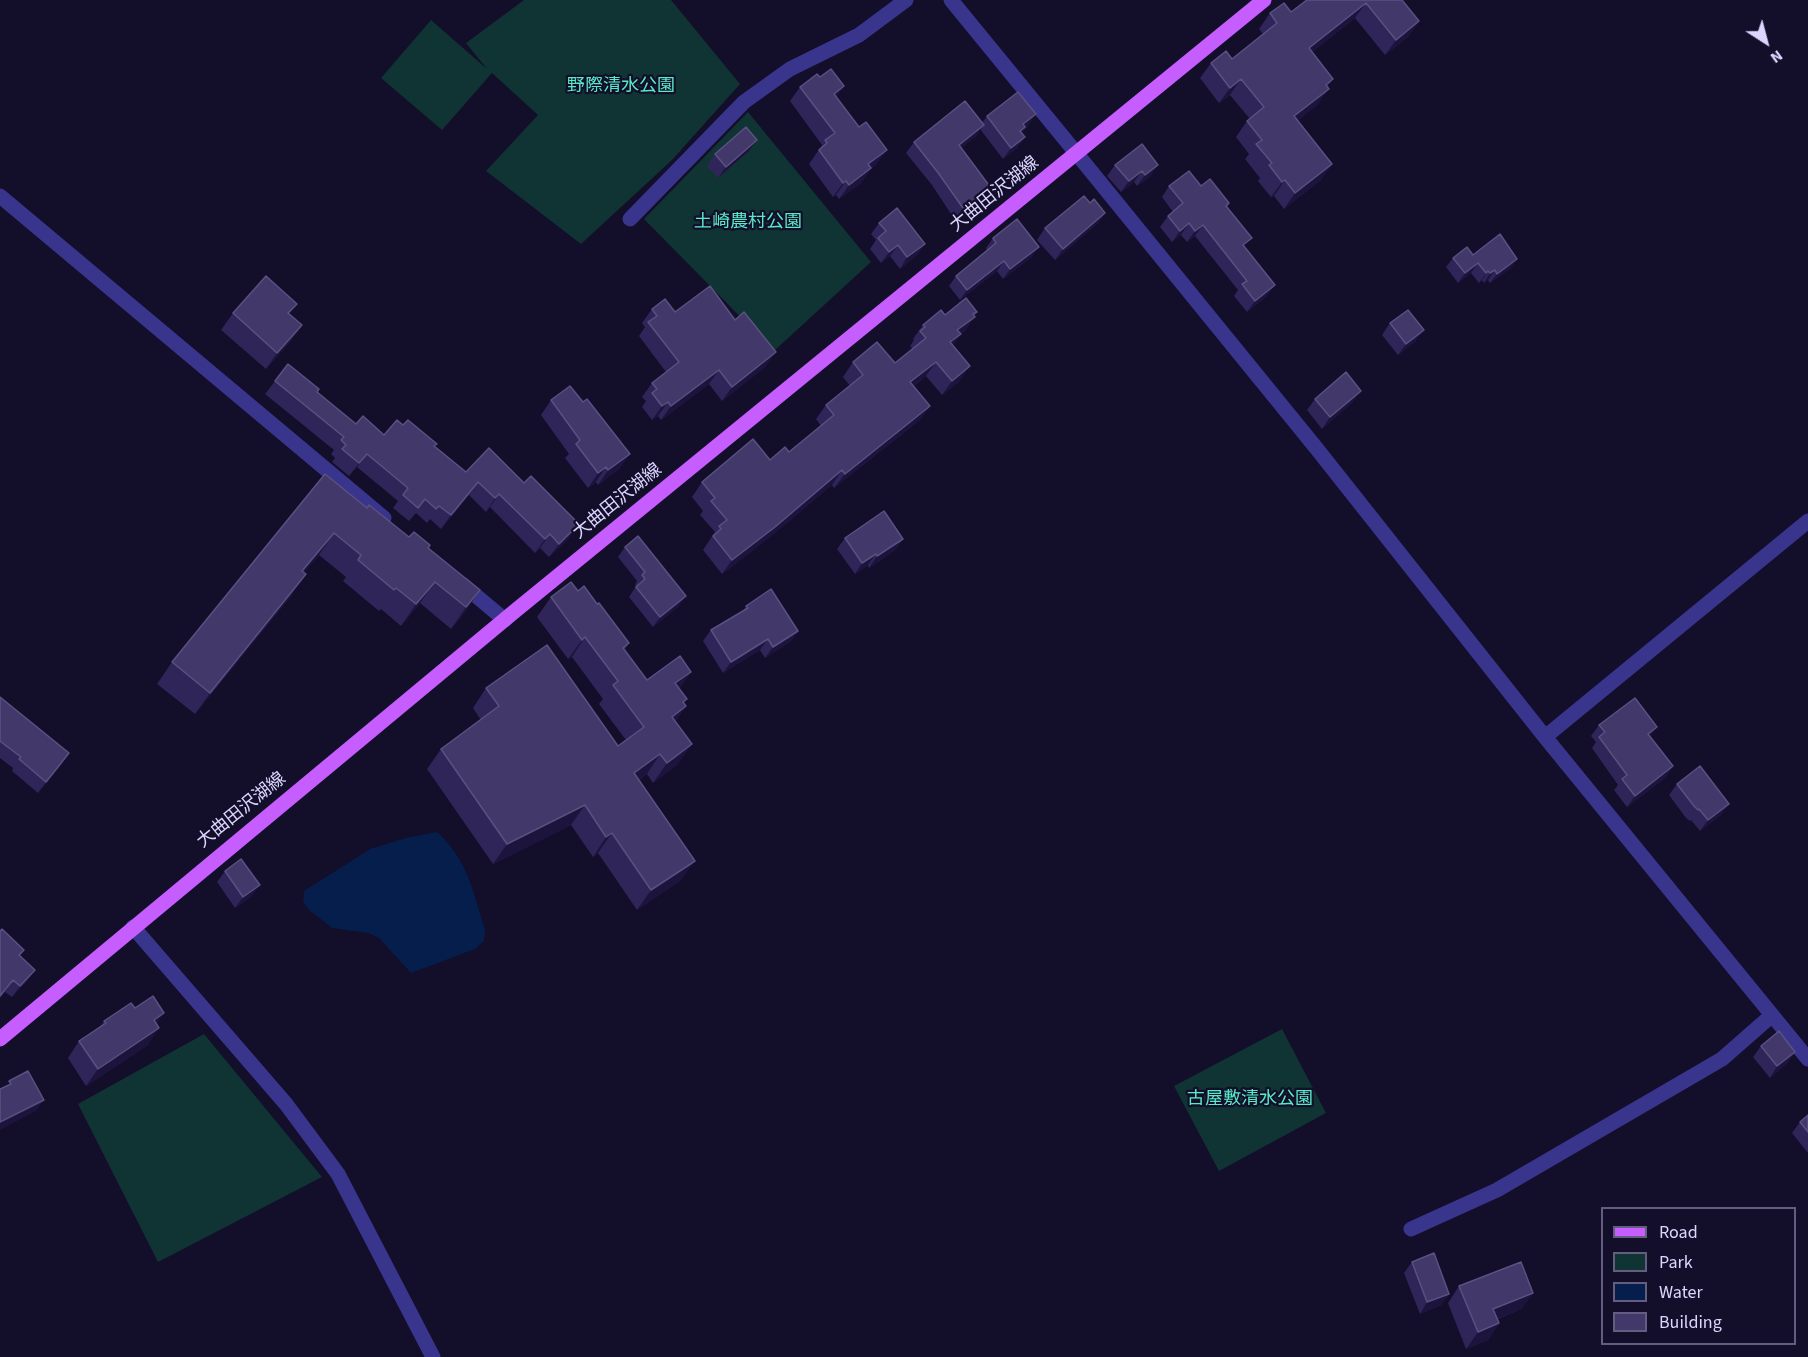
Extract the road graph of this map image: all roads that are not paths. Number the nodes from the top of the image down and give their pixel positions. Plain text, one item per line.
1 (906, 0) edge
2 (951, 0) edge
3 (1264, 0) edge
4 (1077, 154) junction
5 (0, 196) edge
6 (630, 219) dead end
7 (1808, 521) edge
8 (399, 531) edge
9 (452, 576) edge
10 (505, 620) junction
11 (1545, 737) junction
12 (133, 927) junction
13 (1772, 1016) junction
14 (0, 1039) edge
15 (1808, 1059) edge
16 (1411, 1229) dead end
17 (433, 1357) edge

1 - 6 street
2 - 4 street
3 - 4 main road, 大曲田沢湖線
4 - 10 main road, 大曲田沢湖線
4 - 11 street
5 - 8 street
7 - 11 street
9 - 10 street
10 - 12 main road, 大曲田沢湖線
11 - 13 street
12 - 14 main road, 大曲田沢湖線
12 - 17 street
13 - 15 street
13 - 16 street

